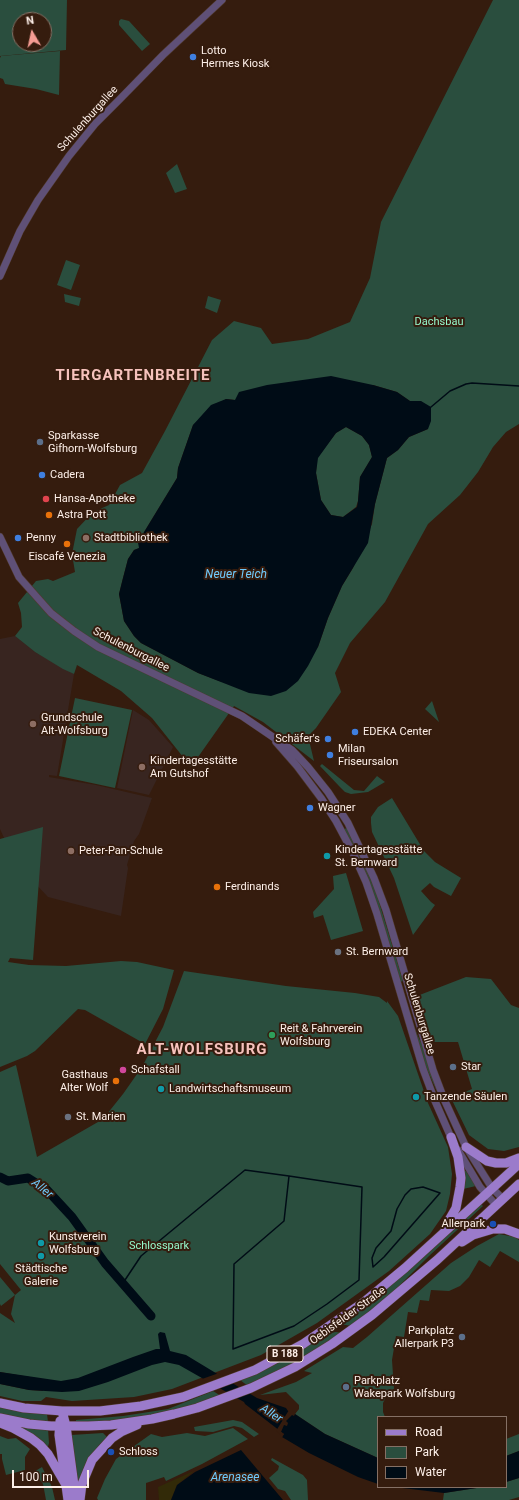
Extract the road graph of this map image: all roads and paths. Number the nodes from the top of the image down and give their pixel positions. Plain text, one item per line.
1 (222, 0) edge
2 (0, 276) edge
3 (0, 537) edge
4 (266, 732) junction
5 (344, 816) junction
6 (336, 821) junction
7 (451, 1137) junction
8 (466, 1147) junction
9 (519, 1158) edge
10 (519, 1164) edge
11 (519, 1184) edge
12 (489, 1191) junction
13 (500, 1202) junction
14 (519, 1234) edge
15 (439, 1237) junction
16 (437, 1260) junction
17 (0, 1403) edge
18 (62, 1411) junction
19 (0, 1418) edge
20 (152, 1419) junction
21 (0, 1423) edge
22 (63, 1426) junction
23 (66, 1485) junction
24 (68, 1500) edge
25 (76, 1500) edge
26 (80, 1500) edge

1 - 2 street, Schulenburgallee
3 - 4 street, Schulenburgallee
4 - 5 street, Schulenburgallee
4 - 6 street, Schulenburgallee
5 - 6 street
5 - 8 street, Schulenburgallee
6 - 7 street, Schulenburgallee
7 - 12 street, Schulenburgallee
7 - 15 main road
8 - 9 main road
8 - 12 street, Schulenburgallee
10 - 12 main road, B 188
11 - 13 main road, Oebisfelder Straße / B 188
12 - 13 street, Schulenburgallee
12 - 15 main road, Oebisfelder Straße / B 188
13 - 16 main road, Oebisfelder Straße / B 188
14 - 16 main road
15 - 18 main road, Oebisfelder Straße / B 188
16 - 20 main road, Oebisfelder Straße / B 188
17 - 18 main road, Oebisfelder Straße / B 188
18 - 22 main road
19 - 22 main road, Oebisfelder Straße / B 188
20 - 22 main road, Oebisfelder Straße / B 188
20 - 26 main road
21 - 23 main road
22 - 23 main road
22 - 25 main road
23 - 24 main road

